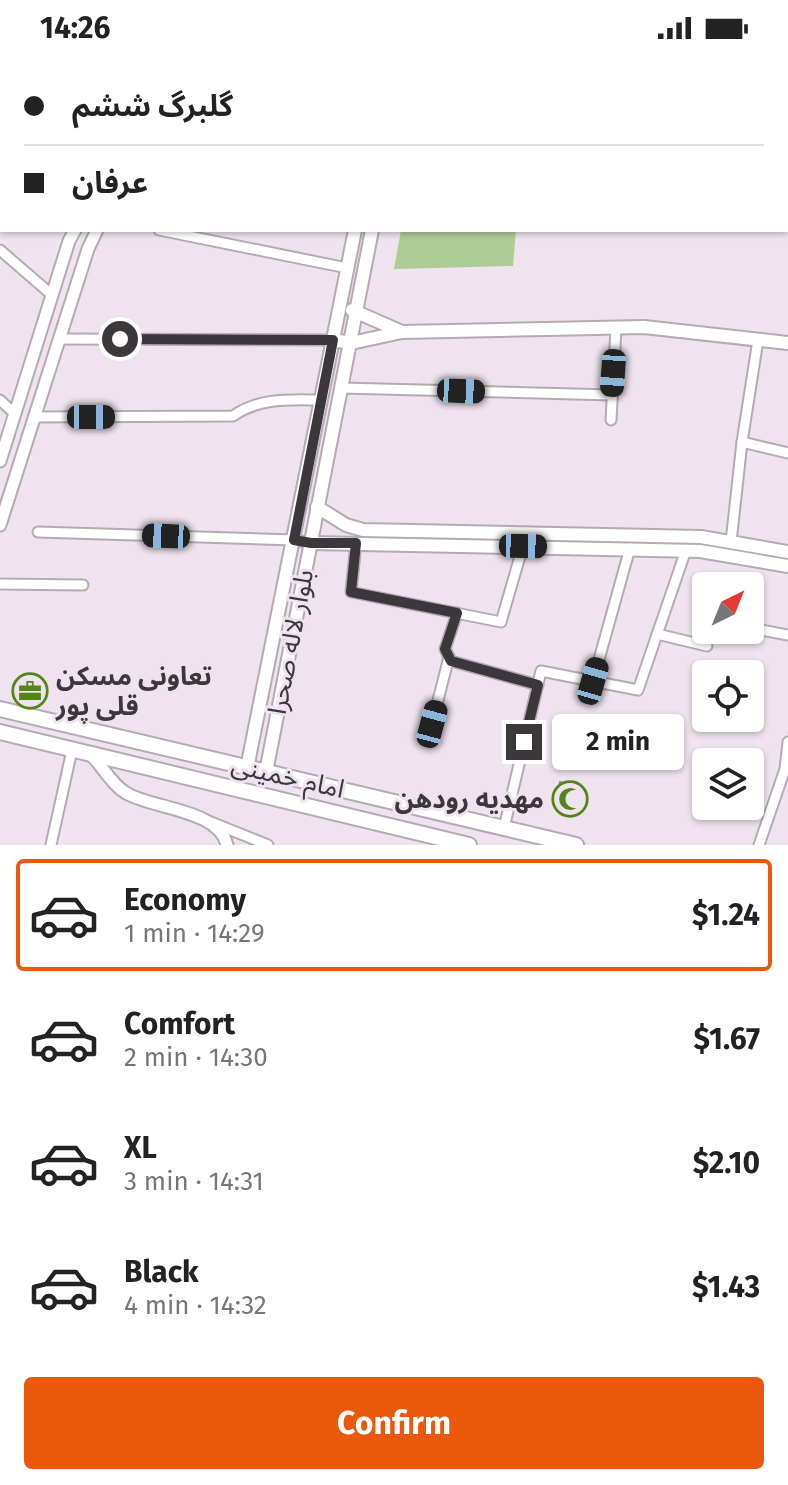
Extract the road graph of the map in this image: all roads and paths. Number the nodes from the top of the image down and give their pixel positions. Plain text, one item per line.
1 (96, 232) edge
2 (169, 232) edge
3 (355, 232) edge
4 (372, 232) edge
5 (72, 236) edge
6 (88, 249) junction
7 (0, 250) edge
8 (347, 268) junction
9 (52, 295) junction
10 (340, 308) junction
11 (357, 311) junction
12 (616, 328) junction
13 (402, 332) junction
14 (59, 339) junction
15 (333, 340) junction
16 (758, 340) junction
17 (351, 343) junction
18 (788, 343) edge
19 (341, 388) junction
20 (612, 395) junction
21 (0, 400) edge
22 (321, 400) junction
23 (15, 414) junction
24 (34, 417) junction
25 (611, 420) dead end
26 (742, 442) junction
27 (788, 453) edge
28 (0, 461) edge
29 (317, 507) junction
30 (0, 525) edge
31 (38, 532) dead end
32 (294, 540) junction
33 (523, 540) junction
34 (731, 542) junction
35 (311, 543) junction
36 (356, 543) junction
37 (630, 548) junction
38 (686, 550) junction
39 (788, 552) edge
40 (788, 566) edge
41 (0, 584) edge
42 (83, 585) dead end
43 (457, 613) junction
44 (764, 630) edge
45 (657, 634) junction
46 (788, 635) edge
47 (707, 646) dead end
48 (449, 657) junction
49 (593, 681) junction
50 (538, 685) junction
51 (0, 709) edge
52 (18, 714) junction
53 (432, 724) dead end
54 (6, 734) edge
55 (255, 736) junction
56 (271, 740) junction
57 (788, 742) edge
58 (72, 750) junction
59 (93, 757) junction
60 (125, 764) junction
61 (247, 768) junction
62 (266, 772) junction
63 (119, 787) junction
64 (438, 812) junction
65 (204, 820) junction
66 (504, 828) junction
67 (432, 836) junction
68 (51, 845) edge
69 (227, 845) edge
70 (268, 845) edge
71 (469, 845) edge
72 (576, 845) edge
73 (759, 845) edge

1 - 6 street
2 - 8 street
3 - 8 main road, بلوار لاله صحرا
4 - 11 main road, بلوار لاله صحرا
5 - 6 street
5 - 9 street
6 - 14 street
7 - 9 street
8 - 10 main road, بلوار لاله صحرا
9 - 23 street
10 - 11 main road
10 - 15 main road, بلوار لاله صحرا
11 - 13 main road
11 - 17 main road, بلوار لاله صحرا
12 - 13 main road
12 - 16 main road
12 - 20 street
13 - 17 main road
14 - 15 street
14 - 24 street
15 - 17 main road
15 - 22 main road, بلوار لاله صحرا
16 - 18 main road
16 - 26 street
17 - 19 main road, بلوار لاله صحرا
19 - 20 street
19 - 29 main road, بلوار لاله صحرا
20 - 25 street
21 - 23 street
22 - 24 street
22 - 32 main road, بلوار لاله صحرا
23 - 28 street
24 - 30 street
26 - 27 street
26 - 34 street
29 - 33 main road
29 - 35 main road, بلوار لاله صحرا
31 - 32 street
32 - 35 street
32 - 55 main road, بلوار لاله صحرا
33 - 34 main road
33 - 36 main road
33 - 37 main road
33 - 43 street
34 - 39 main road
35 - 36 main road
35 - 56 main road, بلوار لاله صحرا
36 - 43 street
37 - 38 main road
37 - 49 street
38 - 40 main road
38 - 45 street
41 - 42 street
43 - 48 street
44 - 46 street
45 - 47 street
45 - 49 street
48 - 50 street
48 - 53 street
49 - 50 street
50 - 66 street
51 - 52 highway, امام خمینی
52 - 54 highway
52 - 61 highway, امام خمینی
54 - 58 highway, امام خمینی
55 - 56 main road
55 - 61 main road, بلوار لاله صحرا
56 - 62 main road, بلوار لاله صحرا
57 - 73 street
58 - 59 highway, امام خمینی
58 - 68 street
59 - 60 highway, امام خمینی
59 - 63 street
60 - 63 street
60 - 67 highway, امام خمینی
61 - 62 highway, امام خمینی
62 - 64 highway, امام خمینی
63 - 65 street
64 - 66 highway, امام خمینی
64 - 67 highway
65 - 69 street
65 - 70 street
66 - 72 highway, امام خمینی
67 - 71 highway, امام خمینی

